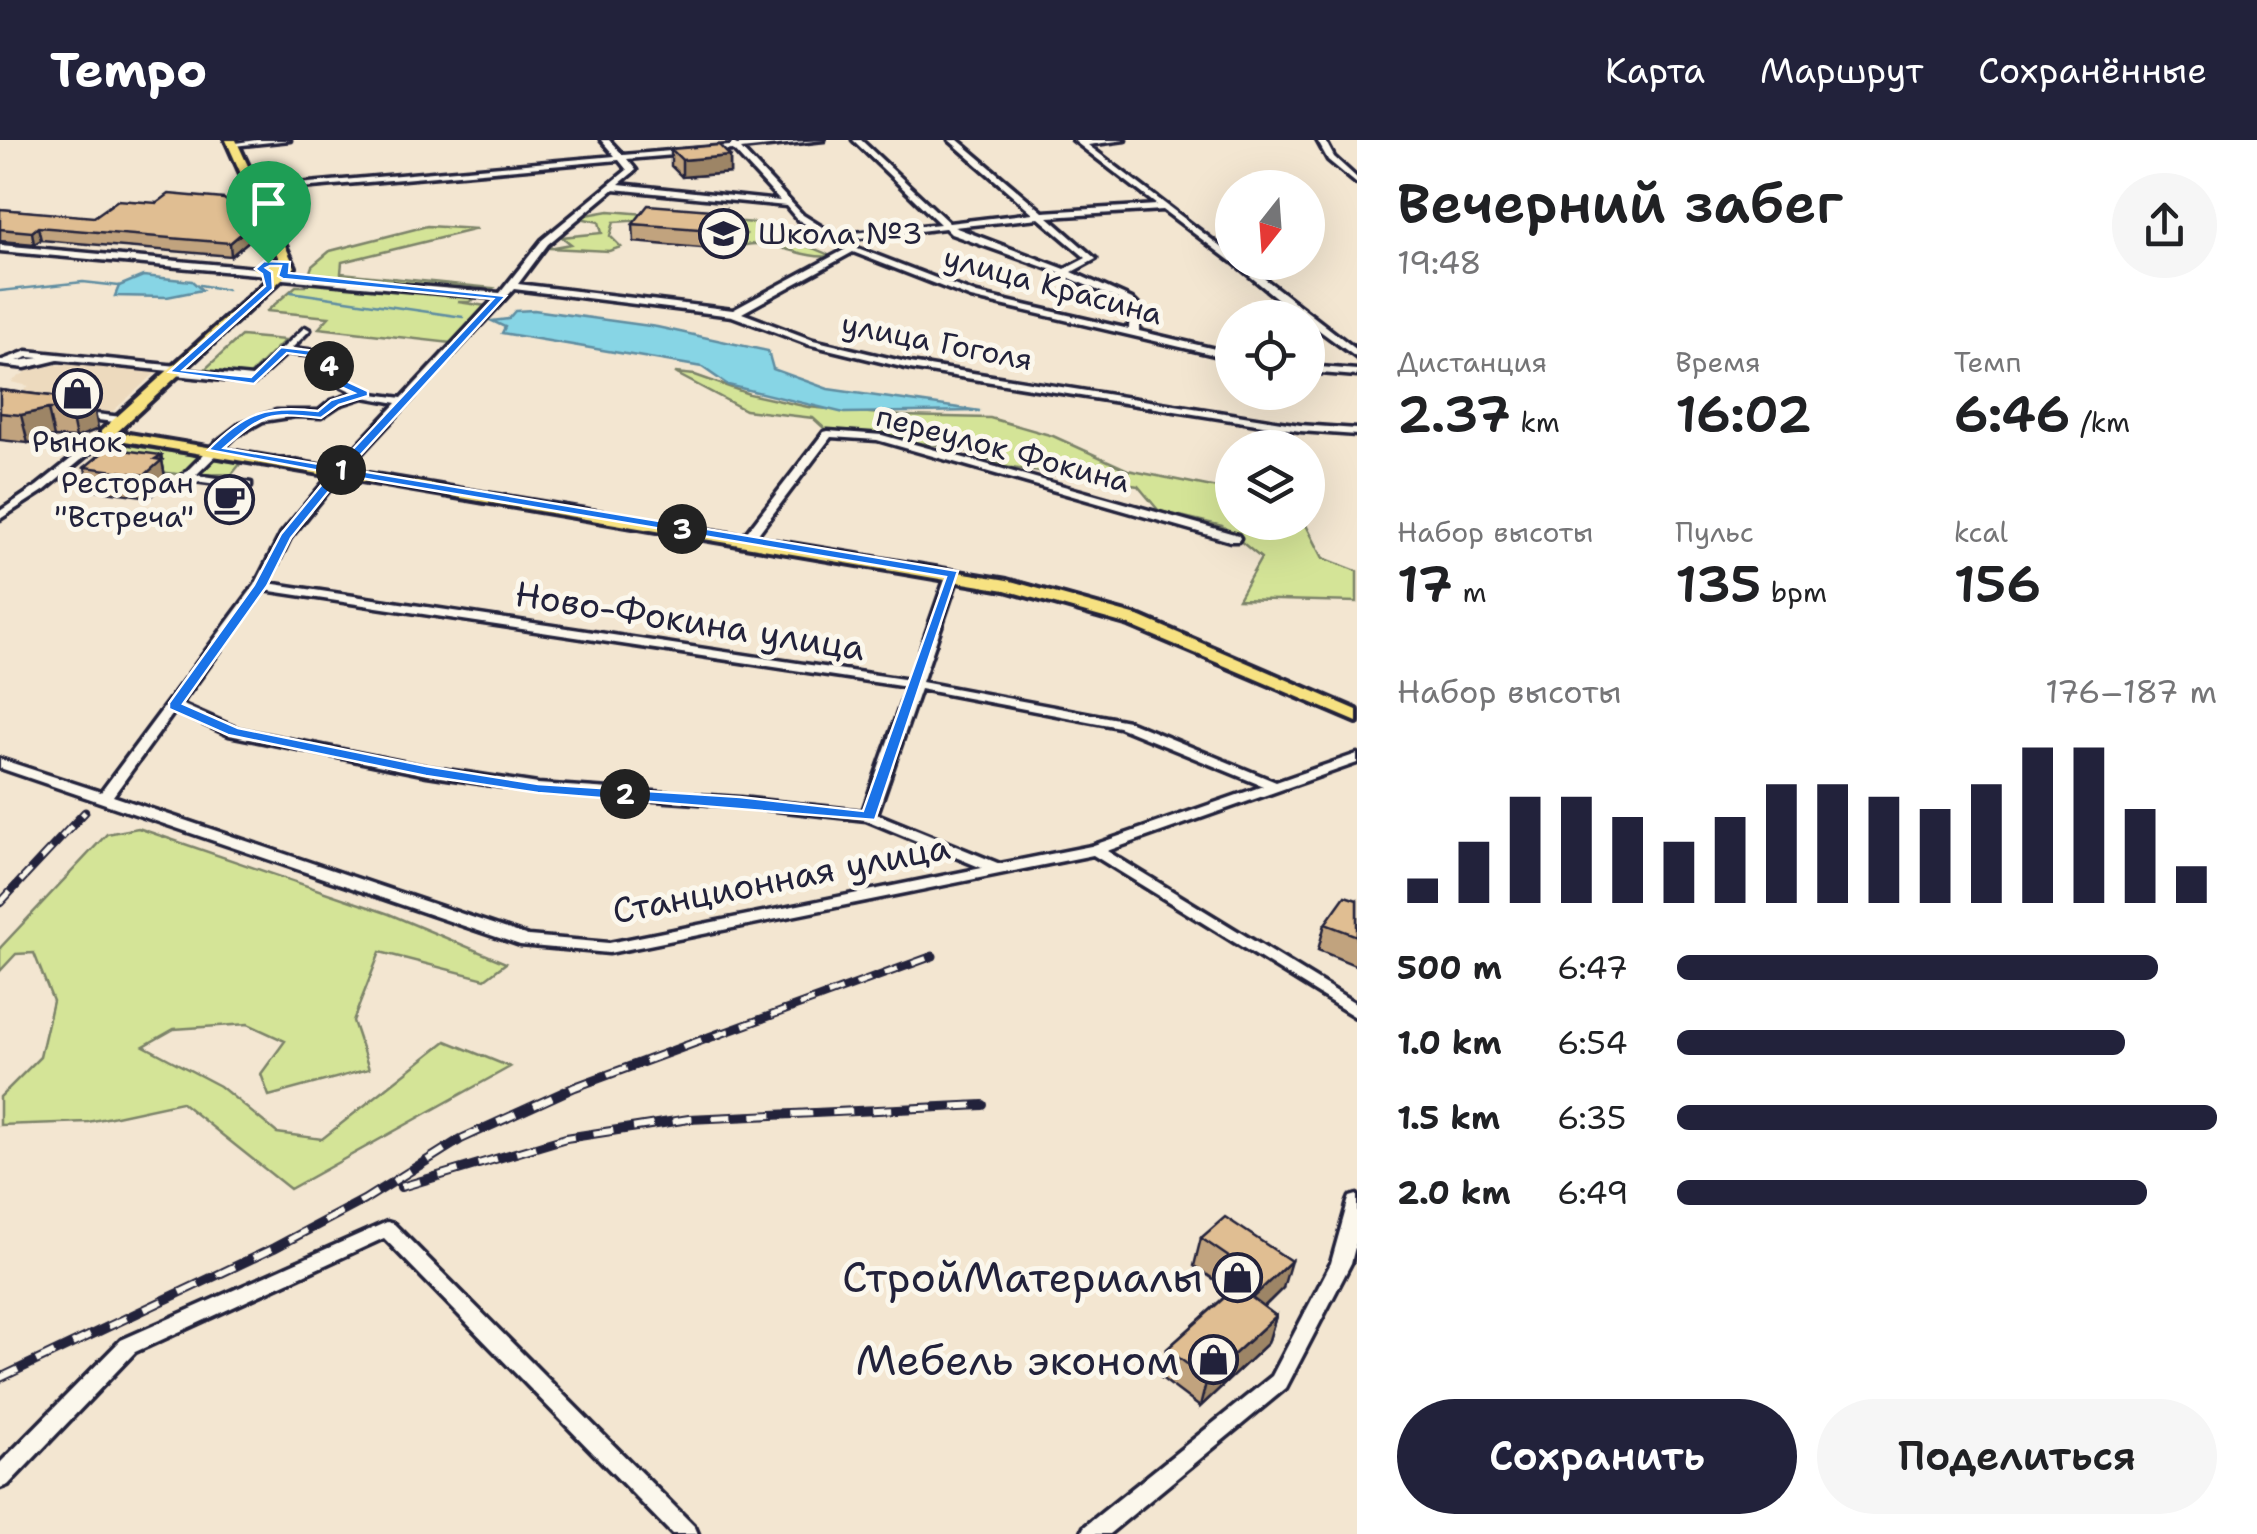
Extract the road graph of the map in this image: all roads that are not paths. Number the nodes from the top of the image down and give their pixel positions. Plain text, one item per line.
1 (286, 140) edge
2 (604, 140) edge
3 (729, 140) edge
4 (820, 140) edge
5 (857, 140) edge
6 (953, 140) edge
7 (1120, 140) edge
8 (1321, 140) edge
9 (1078, 141) edge
10 (232, 142) edge
11 (739, 147) junction
12 (619, 157) junction
13 (1357, 182) edge
14 (611, 186) junction
15 (256, 190) junction
16 (787, 204) junction
17 (1167, 206) junction
18 (1040, 215) junction
19 (946, 225) junction
20 (833, 238) junction
21 (1215, 244) edge
22 (284, 247) junction
23 (0, 248) edge
24 (852, 250) junction
25 (286, 270) junction
26 (267, 271) junction
27 (1066, 272) junction
28 (1260, 280) edge
29 (512, 286) junction
30 (501, 296) junction
31 (1285, 300) edge
32 (734, 314) junction
33 (305, 330) dead end
34 (1325, 331) edge
35 (1134, 333) junction
36 (285, 350) junction
37 (1215, 352) edge
38 (1357, 355) edge
39 (58, 357) dead end
40 (176, 370) junction
41 (1325, 371) edge
42 (1357, 374) edge
43 (364, 394) junction
44 (404, 401) junction
45 (72, 414) edge
46 (122, 420) junction
47 (1357, 432) edge
48 (106, 434) junction
49 (214, 450) junction
50 (339, 471) junction
51 (247, 485) dead end
52 (0, 516) edge
53 (1215, 533) edge
54 (748, 540) junction
55 (953, 574) junction
56 (261, 586) junction
57 (912, 684) junction
58 (174, 706) junction
59 (1357, 718) edge
60 (1357, 758) edge
61 (0, 763) edge
62 (1276, 787) junction
63 (104, 798) junction
64 (870, 816) junction
65 (1095, 850) junction
66 (999, 870) junction
67 (1357, 1012) edge
68 (1357, 1202) edge
69 (0, 1478) edge
70 (686, 1534) edge
71 (1092, 1534) edge

1 - 10 street
2 - 12 street
3 - 11 street, улица Красина
4 - 11 street
5 - 19 street
6 - 18 street
7 - 9 street
8 - 13 street
9 - 17 street
10 - 15 main road
11 - 12 street
11 - 16 street, улица Красина
12 - 14 street
12 - 15 street
14 - 16 street
14 - 29 street
15 - 22 main road
16 - 20 street, улица Красина
17 - 18 street
17 - 21 street
18 - 19 street
18 - 27 street
19 - 20 street
19 - 27 street
20 - 24 street, улица Красина
22 - 25 main road
22 - 26 main road
23 - 26 street
24 - 32 street
24 - 35 street, улица Красина
25 - 26 main road
25 - 26 main road
25 - 30 street
26 - 40 main road
27 - 35 street
28 - 31 street
29 - 30 street
29 - 32 street, улица Гоголя
30 - 44 street
32 - 47 street, улица Гоголя
33 - 36 street
34 - 38 street
35 - 37 street, улица Красина
36 - 40 street
36 - 43 street
39 - 40 street
40 - 46 main road
41 - 42 street
43 - 44 street
43 - 49 street
44 - 50 street
45 - 46 street
46 - 48 main road
48 - 49 main road
48 - 52 street
49 - 50 main road
49 - 51 street
50 - 54 main road
50 - 56 street
53 - 54 street, переулок Фокина
54 - 55 main road
55 - 57 street
55 - 59 main road
56 - 57 street, Ново-Фокина улица
56 - 58 street
57 - 62 street, Ново-Фокина улица
57 - 64 street
58 - 63 street
58 - 64 street, Станционная улица
60 - 62 street, Станционная улица
61 - 63 street, Станционная улица
62 - 65 street, Станционная улица
63 - 66 street, Станционная улица
64 - 66 street, Станционная улица
65 - 66 street, Станционная улица
65 - 67 street
68 - 71 street
69 - 70 street

